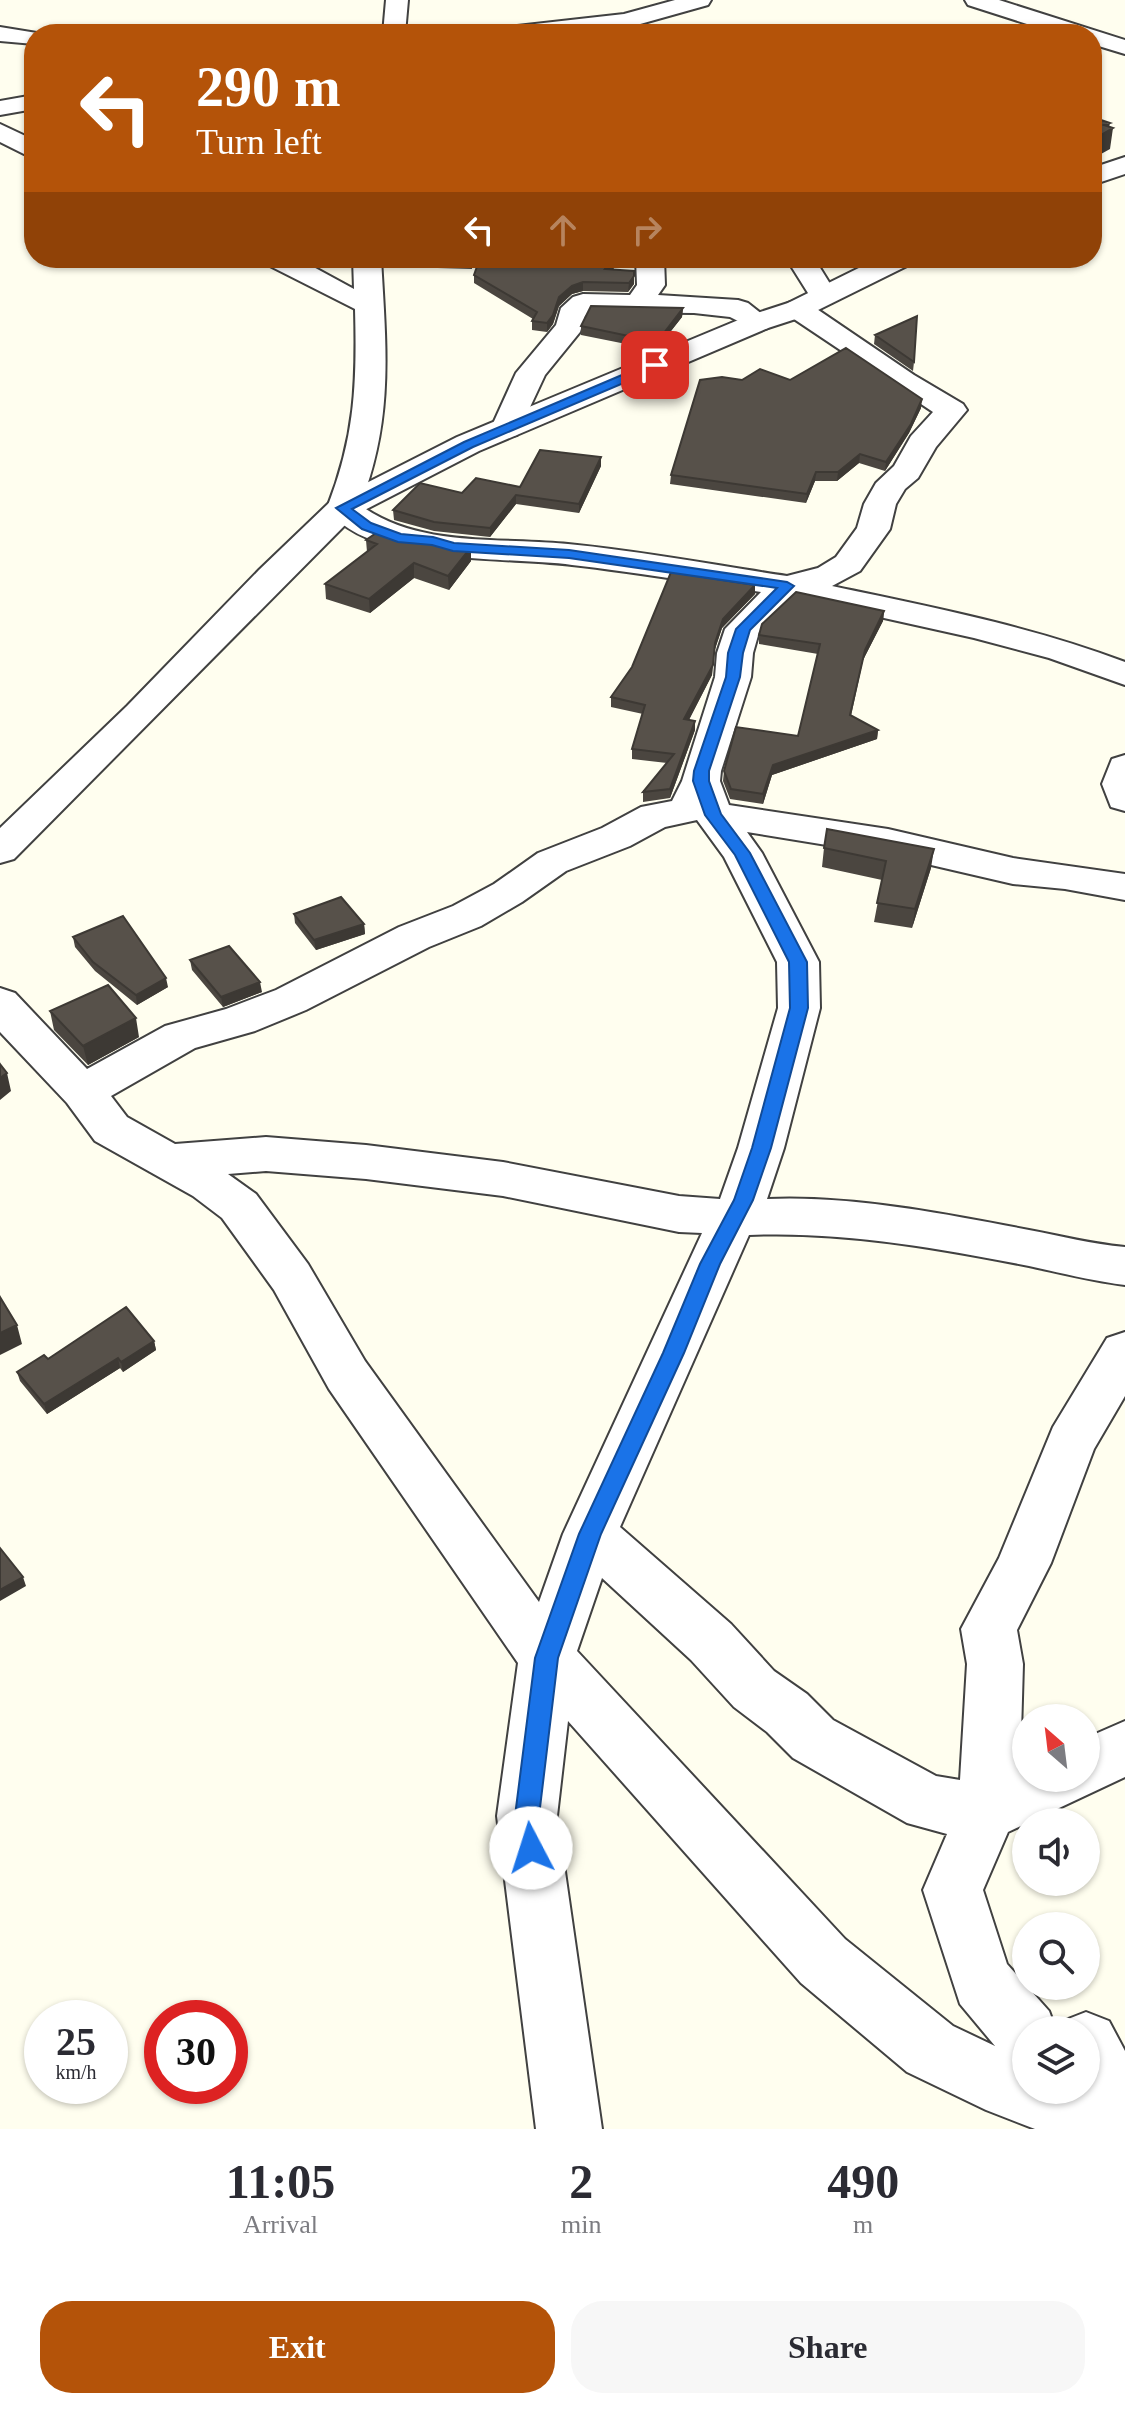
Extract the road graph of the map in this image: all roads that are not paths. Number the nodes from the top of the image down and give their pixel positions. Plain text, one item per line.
1 (397, 0) edge
2 (700, 0) edge
3 (976, 0) edge
4 (395, 24) edge
5 (600, 24) edge
6 (1050, 24) edge
7 (0, 34) edge
8 (24, 36) edge
9 (1102, 40) edge
10 (1125, 47) edge
11 (24, 104) edge
12 (0, 108) edge
13 (0, 131) edge
14 (24, 145) edge
15 (1125, 165) edge
16 (1102, 173) edge
17 (295, 268) edge
18 (367, 268) edge
19 (650, 268) edge
20 (802, 268) edge
21 (880, 268) edge
22 (639, 302) junction
23 (810, 302) junction
24 (369, 304) junction
25 (758, 322) junction
26 (506, 428) junction
27 (343, 508) junction
28 (787, 586) junction
29 (1125, 674) edge
30 (1125, 767) edge
31 (707, 798) junction
32 (1125, 799) edge
33 (0, 850) edge
34 (1125, 887) edge
35 (0, 1003) edge
36 (83, 1092) junction
37 (171, 1161) junction
38 (735, 1218) junction
39 (1125, 1266) edge
40 (1125, 1352) edge
41 (590, 1534) junction
42 (547, 1658) junction
43 (1125, 1748) edge
44 (1100, 1760) edge
45 (1031, 1792) edge
46 (987, 1812) junction
47 (1012, 2017) edge
48 (1100, 2070) edge
49 (1125, 2117) edge
50 (569, 2129) edge
51 (1123, 2129) edge

1 - 4 street
2 - 5 street
3 - 6 street
7 - 8 street
9 - 10 street
11 - 12 street
13 - 14 street
15 - 16 street
17 - 24 street
18 - 24 street
19 - 22 street
20 - 23 street
21 - 23 street
22 - 25 street
22 - 26 street
23 - 25 street
23 - 28 street
24 - 27 street
25 - 26 street
26 - 27 street
27 - 28 street
27 - 33 street
28 - 29 street
28 - 31 street
30 - 32 street
31 - 34 street
31 - 36 street
31 - 38 street
35 - 36 street
36 - 37 street
37 - 38 street
37 - 42 street
38 - 39 street
38 - 41 street
40 - 46 street
41 - 42 street
41 - 46 street
42 - 50 street
42 - 51 street
43 - 44 street
45 - 46 street
46 - 47 street
48 - 49 street

